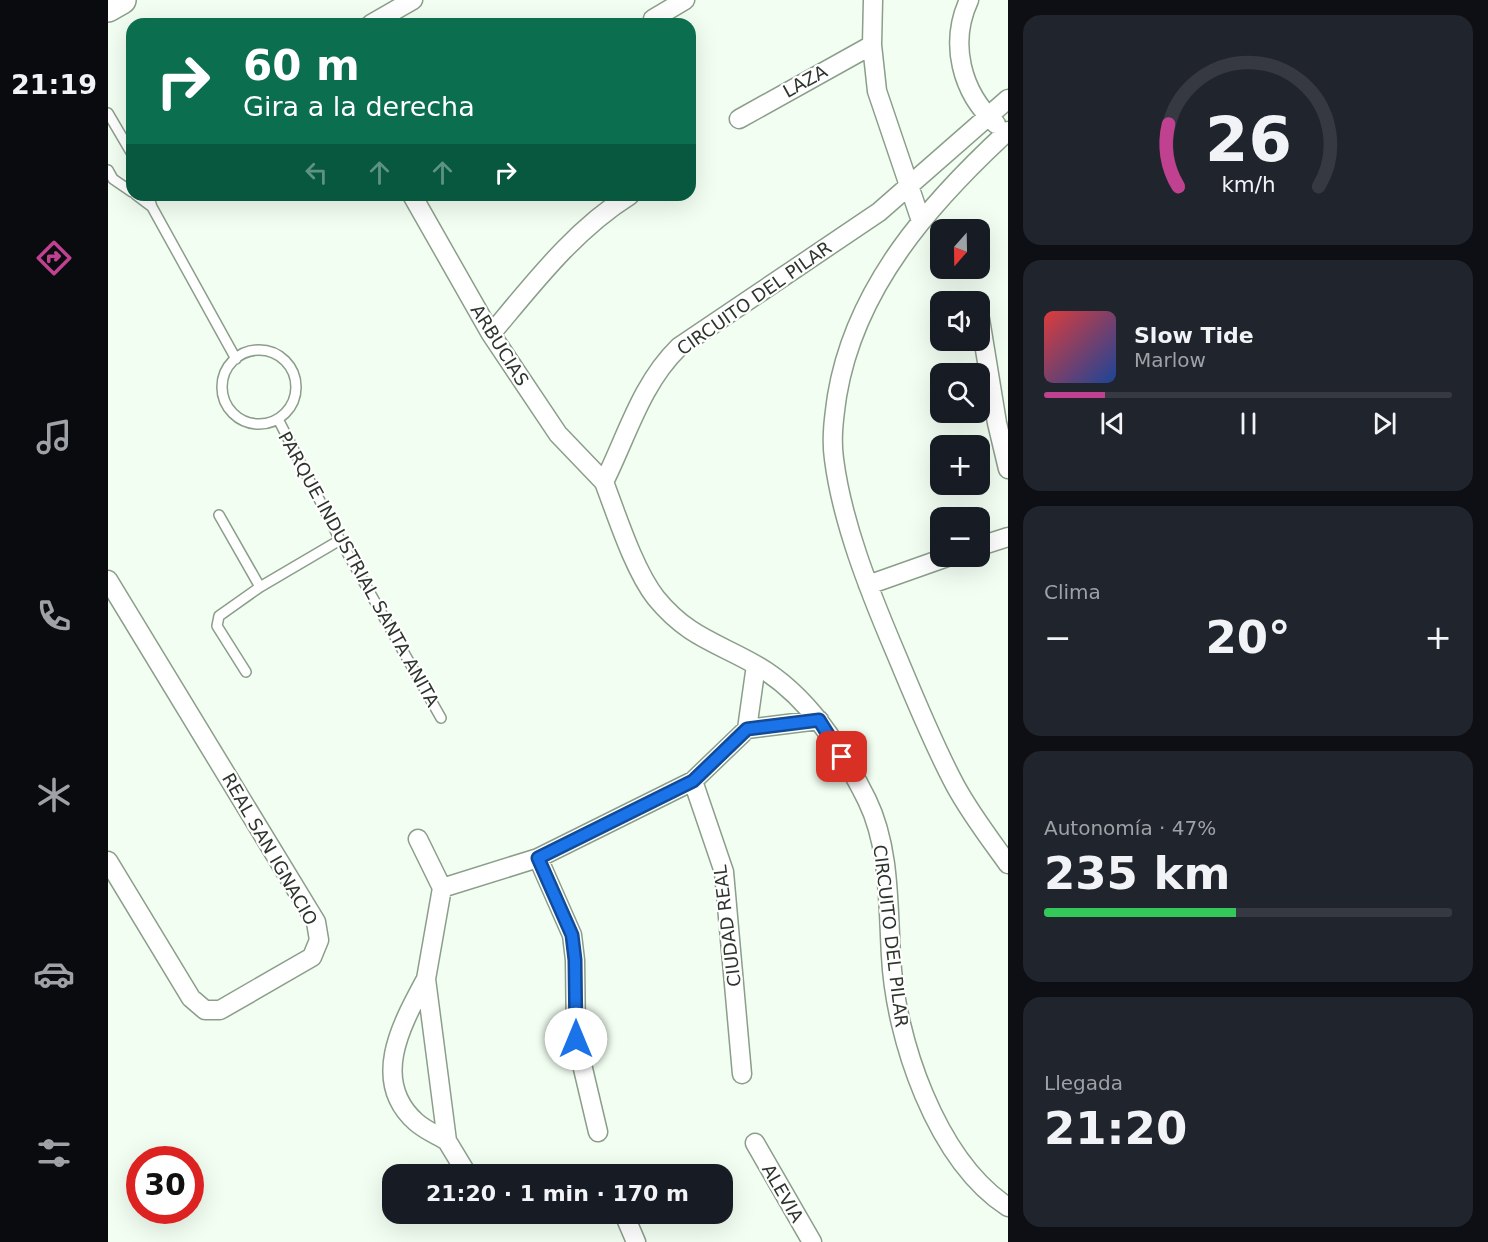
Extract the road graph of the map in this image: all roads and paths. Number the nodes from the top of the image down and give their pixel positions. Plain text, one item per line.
1 (122, 0) edge
2 (413, 0) edge
3 (685, 0) edge
4 (873, 0) edge
5 (969, 0) edge
6 (108, 8) edge
7 (382, 18) edge
8 (655, 18) edge
9 (872, 45) junction
10 (1008, 99) edge
11 (988, 116) junction
12 (109, 118) edge
13 (739, 119) dead end
14 (1007, 132) edge
15 (126, 144) edge
16 (108, 170) edge
17 (126, 188) edge
18 (908, 188) junction
19 (144, 201) edge
20 (150, 201) edge
21 (415, 201) edge
22 (620, 201) edge
23 (152, 207) junction
24 (921, 221) junction
25 (491, 333) junction
26 (985, 351) edge
27 (236, 358) junction
28 (278, 419) junction
29 (1008, 469) edge
30 (604, 482) junction
31 (219, 515) dead end
32 (1008, 537) edge
33 (340, 540) junction
34 (990, 543) edge
35 (930, 563) edge
36 (108, 580) edge
37 (868, 585) junction
38 (260, 587) junction
39 (756, 665) junction
40 (246, 672) dead end
41 (441, 718) dead end
42 (819, 720) junction
43 (747, 729) junction
44 (693, 781) junction
45 (418, 839) dead end
46 (538, 858) junction
47 (108, 861) edge
48 (1008, 864) edge
49 (442, 888) junction
50 (426, 979) junction
51 (742, 1074) dead end
52 (598, 1132) dead end
53 (447, 1141) junction
54 (755, 1143) dead end
55 (461, 1164) edge
56 (1008, 1207) edge
57 (628, 1224) edge
58 (636, 1242) edge
59 (812, 1242) edge

1 - 6 main road
2 - 7 street
3 - 8 street
4 - 9 street
5 - 11 street
9 - 13 street, LAZA
9 - 18 street
10 - 11 street, CIRCUITO DEL PILAR
11 - 14 street
11 - 18 street, CIRCUITO DEL PILAR
12 - 15 lane
14 - 24 street
16 - 17 lane
18 - 24 street
18 - 30 street, CIRCUITO DEL PILAR
19 - 23 lane
20 - 23 lane
21 - 25 street, ARBUCIAS
22 - 25 street
23 - 27 lane
24 - 37 street
25 - 30 street, ARBUCIAS
26 - 29 street
27 - 28 lane
27 - 28 lane
28 - 33 lane, PARQUE INDUSTRIAL SANTA ANITA
30 - 39 street, CIRCUITO DEL PILAR
31 - 38 lane
32 - 34 street
33 - 38 lane
33 - 41 lane, PARQUE INDUSTRIAL SANTA ANITA
35 - 37 street
36 - 47 street, REAL SAN IGNACIO
37 - 48 street
38 - 40 lane
39 - 42 street, CIRCUITO DEL PILAR
39 - 43 street
42 - 43 street
42 - 56 street, CIRCUITO DEL PILAR
43 - 44 street
44 - 46 street
44 - 51 street, CIUDAD REAL
45 - 49 street
46 - 49 street
46 - 52 street
49 - 50 street
50 - 53 street
50 - 53 street
53 - 55 street
54 - 59 street, ALEVIA
57 - 58 street

